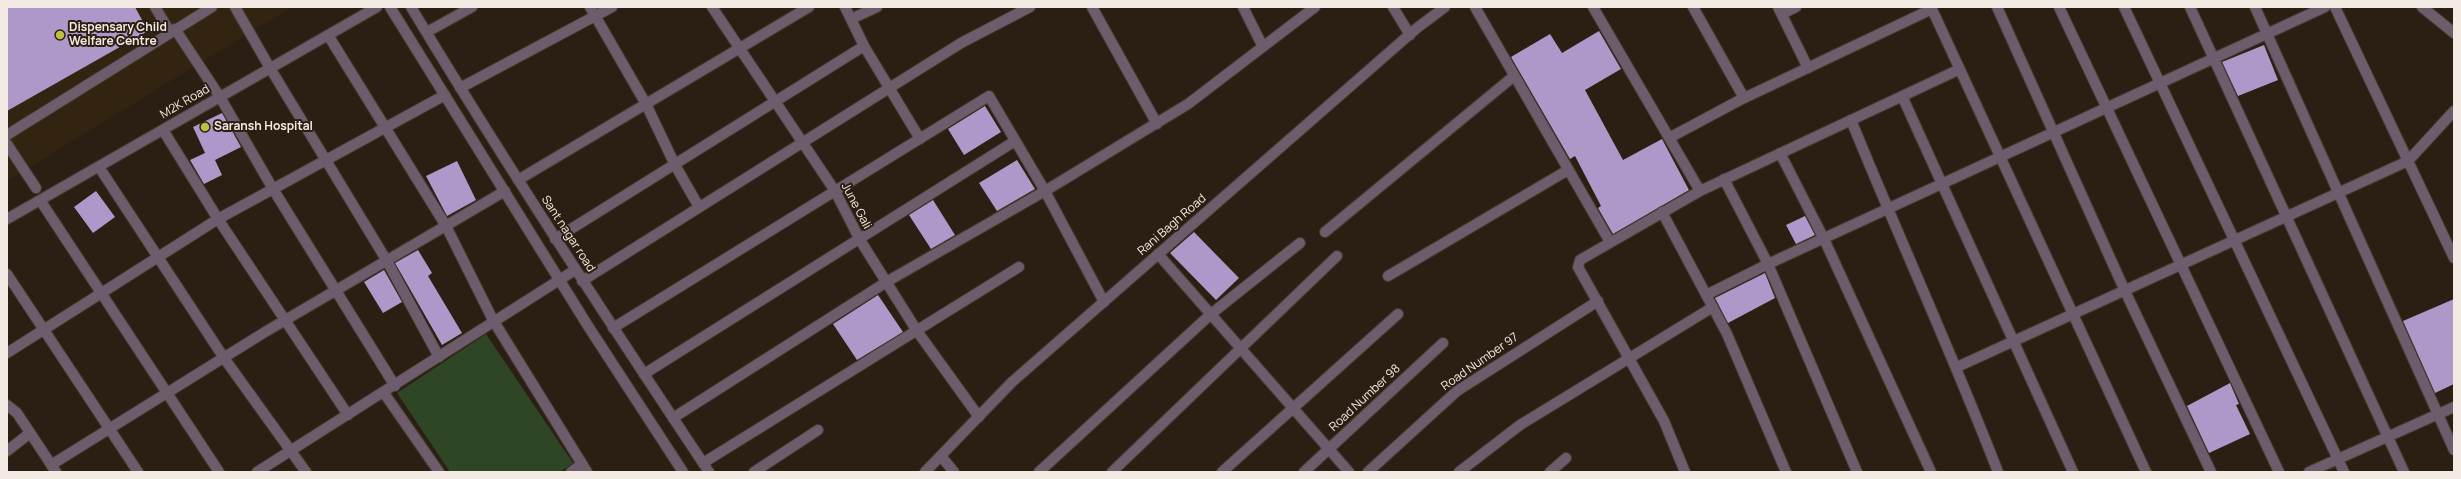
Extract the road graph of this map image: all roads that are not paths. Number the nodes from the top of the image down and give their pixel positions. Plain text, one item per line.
1 (155, 7) edge
2 (212, 7) edge
3 (235, 7) edge
4 (377, 7) edge
5 (390, 7) edge
6 (411, 7) edge
7 (472, 7) edge
8 (612, 7) edge
9 (712, 7) edge
10 (809, 7) edge
11 (845, 7) edge
12 (877, 7) edge
13 (1030, 7) edge
14 (1092, 7) edge
15 (1243, 7) edge
16 (1315, 7) edge
17 (1393, 7) edge
18 (1445, 7) edge
19 (1475, 7) edge
20 (1593, 7) edge
21 (1693, 7) edge
22 (1796, 7) edge
23 (1997, 7) edge
24 (2058, 7) edge
25 (2124, 7) edge
26 (2190, 7) edge
27 (2255, 7) edge
28 (2325, 7) edge
29 (2336, 7) edge
30 (2422, 7) edge
31 (1932, 8) edge
32 (1780, 10) edge
33 (592, 12) edge
34 (851, 19) junction
35 (173, 31) junction
36 (427, 32) junction
37 (2454, 33) edge
38 (2267, 34) junction
39 (328, 35) junction
40 (1410, 35) junction
41 (864, 46) junction
42 (1263, 47) junction
43 (741, 48) junction
44 (2215, 58) junction
45 (270, 68) junction
46 (1808, 68) junction
47 (1960, 70) junction
48 (1514, 76) junction
49 (2160, 83) junction
50 (460, 88) junction
51 (890, 88) junction
52 (445, 95) junction
53 (1902, 96) junction
54 (220, 97) junction
55 (1744, 98) junction
56 (774, 102) junction
57 (646, 104) junction
58 (2106, 108) junction
59 (2454, 111) edge
60 (1851, 120) junction
61 (1157, 124) junction
62 (386, 128) junction
63 (163, 130) junction
64 (2054, 132) junction
65 (7, 135) edge
66 (1669, 138) junction
67 (920, 139) junction
68 (1015, 141) junction
69 (803, 143) junction
70 (7, 144) edge
71 (1780, 153) junction
72 (1999, 157) junction
73 (326, 160) junction
74 (2408, 161) junction
75 (675, 165) junction
76 (99, 167) junction
77 (1568, 170) junction
78 (1724, 179) junction
79 (518, 180) junction
80 (1942, 184) junction
81 (36, 188) dead end
82 (273, 189) junction
83 (1700, 190) junction
84 (835, 191) junction
85 (1045, 191) junction
86 (505, 192) junction
87 (2338, 193) junction
88 (40, 200) junction
89 (699, 207) junction
90 (1888, 210) junction
91 (1662, 212) junction
92 (2287, 216) junction
93 (7, 219) edge
94 (218, 219) junction
95 (446, 226) junction
96 (1325, 232) dead end
97 (555, 239) junction
98 (1824, 239) junction
99 (860, 240) junction
100 (2235, 241) junction
101 (1610, 242) junction
102 (1300, 243) dead end
103 (1158, 254) junction
104 (2453, 254) edge
105 (1337, 256) dead end
106 (157, 258) junction
107 (387, 260) junction
108 (1768, 264) junction
109 (2181, 266) junction
110 (1019, 267) dead end
111 (575, 270) junction
112 (7, 274) edge
113 (1388, 276) dead end
114 (559, 279) junction
115 (582, 281) junction
116 (888, 281) junction
117 (337, 290) junction
118 (2125, 291) junction
119 (101, 294) junction
120 (1706, 295) junction
121 (1598, 301) junction
122 (1104, 302) junction
123 (1713, 307) junction
124 (1211, 314) junction
125 (1398, 314) dead end
126 (2073, 316) junction
127 (286, 320) junction
128 (493, 320) junction
129 (613, 328) junction
130 (44, 329) junction
131 (917, 331) junction
132 (1443, 343) dead end
133 (2013, 343) junction
134 (1241, 346) junction
135 (7, 353) edge
136 (439, 357) junction
137 (1630, 357) junction
138 (224, 358) junction
139 (1957, 367) junction
140 (644, 374) junction
141 (395, 386) junction
142 (168, 392) junction
143 (384, 393) junction
144 (7, 394) edge
145 (9, 405) edge
146 (2454, 407) edge
147 (1293, 408) junction
148 (2438, 414) junction
149 (348, 415) junction
150 (979, 417) junction
151 (673, 418) junction
152 (110, 428) junction
153 (818, 430) dead end
154 (30, 433) junction
155 (2388, 437) junction
156 (1329, 449) junction
157 (2454, 450) edge
158 (7, 451) edge
159 (290, 451) junction
160 (941, 456) junction
161 (1566, 458) dead end
162 (2338, 459) junction
163 (703, 463) junction
164 (53, 468) edge
165 (584, 468) edge
166 (1995, 471) edge
167 (138, 472) edge
168 (219, 472) edge
169 (257, 472) edge
170 (306, 472) edge
171 (440, 472) edge
172 (571, 472) edge
173 (683, 472) edge
174 (709, 472) edge
175 (754, 472) edge
176 (925, 472) edge
177 (954, 472) edge
178 (1040, 472) edge
179 (1112, 472) edge
180 (1222, 472) edge
181 (1304, 472) edge
182 (1350, 472) edge
183 (1368, 472) edge
184 (1459, 472) edge
185 (1550, 472) edge
186 (1685, 472) edge
187 (1786, 472) edge
188 (1856, 472) edge
189 (1931, 472) edge
190 (2073, 472) edge
191 (2146, 472) edge
192 (2211, 472) edge
193 (2279, 472) edge
194 (2309, 472) edge
195 (2344, 472) edge
196 (2404, 472) edge

1 - 35 street
2 - 35 street
3 - 45 street
4 - 39 street, M2K Road
5 - 52 street
6 - 36 street, Sant nagar road
7 - 36 street
8 - 33 street
9 - 43 street, June Gali
10 - 43 street
11 - 34 street
12 - 34 street
13 - 51 street
14 - 61 street
15 - 42 street
16 - 42 street
17 - 40 street
18 - 40 street, Rani Bagh Road
19 - 48 street
20 - 66 street
21 - 55 street
22 - 32 street
23 - 64 street
24 - 58 street
25 - 49 street
26 - 44 street
27 - 38 street
28 - 38 street
29 - 74 street
30 - 37 street
31 - 46 street
31 - 47 street
32 - 46 street
33 - 50 street
33 - 57 street
34 - 41 street
35 - 54 street
35 - 65 street
36 - 50 street, Sant nagar road
38 - 44 street
38 - 87 street
39 - 45 street, M2K Road
39 - 62 street
40 - 103 street, Rani Bagh Road
41 - 51 street
41 - 56 street
42 - 61 street
43 - 56 street, June Gali
43 - 57 street
44 - 49 street
44 - 92 street
45 - 54 street, M2K Road
45 - 73 street
46 - 55 street
47 - 53 street
47 - 72 street
48 - 77 street
48 - 96 street
49 - 58 street
49 - 100 street
50 - 79 street, Sant nagar road
51 - 67 street
51 - 69 street
52 - 62 street
52 - 86 street
53 - 60 street
53 - 80 street
54 - 63 street, M2K Road
54 - 82 street
55 - 66 street
56 - 69 street, June Gali
56 - 75 street
57 - 75 street
57 - 79 street
58 - 64 street
58 - 109 street
59 - 74 street
60 - 71 street
60 - 90 street
61 - 85 street
62 - 73 street
62 - 95 street
63 - 76 street, M2K Road
63 - 94 street
64 - 72 street
64 - 118 street
66 - 83 street
67 - 68 street
67 - 84 street
68 - 85 street
68 - 99 street
69 - 84 street, June Gali
69 - 89 street
70 - 81 street
71 - 78 street
71 - 98 street
72 - 80 street
72 - 126 street
73 - 82 street
73 - 107 street
74 - 87 street
74 - 104 street
75 - 89 street
75 - 97 street
76 - 88 street, M2K Road
76 - 106 street
77 - 101 street
77 - 113 street
78 - 83 street
78 - 108 street
79 - 97 street, Sant nagar road
80 - 90 street
80 - 133 street
82 - 94 street
82 - 117 street
83 - 91 street
84 - 99 street, June Gali
84 - 129 street
85 - 116 street
85 - 122 street
86 - 95 street
86 - 114 street
87 - 92 street
87 - 148 street
88 - 93 street, M2K Road
88 - 119 street
89 - 115 street
90 - 98 street
90 - 139 street
91 - 101 street
91 - 120 street
92 - 100 street
92 - 155 street
94 - 106 street
94 - 127 street
95 - 107 street
95 - 128 street
97 - 111 street, Sant nagar road
98 - 108 street
98 - 189 street
99 - 116 street, June Gali
99 - 140 street
100 - 109 street
100 - 162 street
101 - 121 street
102 - 124 street
103 - 122 street, Rani Bagh Road
103 - 124 street
105 - 134 street
106 - 119 street
106 - 138 street
107 - 117 street
107 - 136 street
108 - 120 street
108 - 188 street
109 - 118 street
109 - 193 street
110 - 131 street
111 - 114 street
111 - 115 street, Sant nagar road
112 - 130 street
114 - 128 street
114 - 173 street
115 - 129 street, Sant nagar road
116 - 131 street, June Gali
116 - 151 street
117 - 127 street
117 - 141 street
118 - 126 street
118 - 192 street
119 - 130 street
119 - 142 street
120 - 123 street
121 - 137 street
121 - 183 street, Road Number 97
122 - 150 street, Rani Bagh Road
123 - 137 street
123 - 187 street
124 - 134 street
124 - 178 street
125 - 147 street
126 - 133 street
126 - 191 street
127 - 138 street
127 - 149 street
128 - 136 street
128 - 165 street
129 - 140 street, Sant nagar road
130 - 135 street
130 - 152 street
131 - 150 street, June Gali
131 - 163 street
132 - 156 street, Road Number 98
133 - 139 street
133 - 190 street
134 - 147 street
134 - 179 street
136 - 141 street
137 - 184 street
137 - 186 street
138 - 142 street
138 - 159 street
139 - 166 street
140 - 151 street, Sant nagar road
141 - 143 street
142 - 152 street
142 - 168 street
143 - 149 street
143 - 171 street
144 - 145 street
145 - 154 street
146 - 148 street
147 - 156 street
147 - 180 street
148 - 155 street
148 - 157 street
149 - 159 street
150 - 160 street, Rani Bagh Road
151 - 163 street, Sant nagar road
152 - 164 street
152 - 167 street
153 - 175 street
154 - 158 street
154 - 164 street
155 - 162 street
155 - 196 street
156 - 181 street, Road Number 98
156 - 182 street
159 - 169 street
159 - 170 street
160 - 176 street, Rani Bagh Road
160 - 177 street
161 - 185 street
162 - 194 street
162 - 195 street
163 - 174 street, Sant nagar road
165 - 172 street

